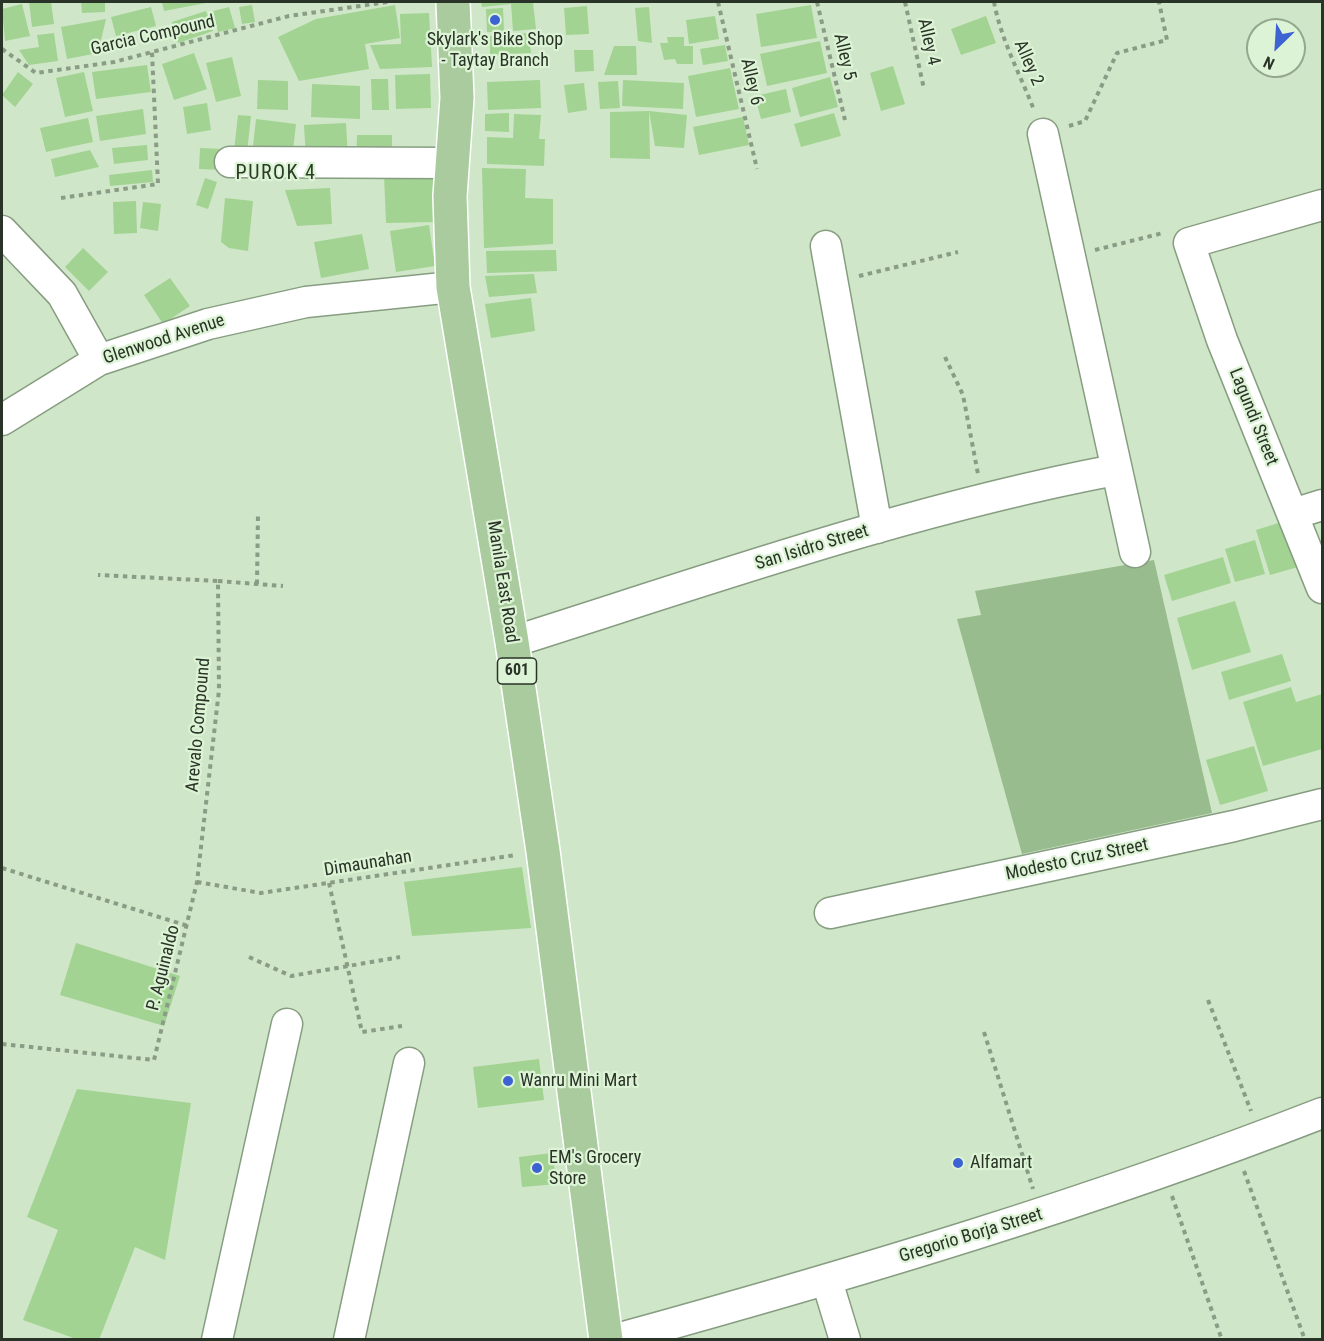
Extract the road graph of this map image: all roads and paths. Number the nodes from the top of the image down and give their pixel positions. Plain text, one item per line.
1 (388, 2) edge
2 (453, 2) edge
3 (718, 2) edge
4 (817, 2) edge
5 (905, 2) edge
6 (994, 2) edge
7 (1159, 2) edge
8 (2, 49) edge
9 (152, 52) junction
10 (924, 89) dead end
11 (845, 120) dead end
12 (1043, 134) junction
13 (230, 162) dead end
14 (452, 163) junction
15 (758, 169) dead end
16 (61, 198) dead end
17 (1323, 205) edge
18 (3, 237) edge
19 (1189, 243) junction
20 (826, 246) dead end
21 (958, 252) dead end
22 (1070, 255) junction
23 (832, 282) junction
24 (453, 287) junction
25 (945, 357) dead end
26 (99, 360) junction
27 (2, 420) edge
28 (1115, 470) junction
29 (983, 498) junction
30 (1323, 505) edge
31 (258, 514) dead end
32 (1293, 514) junction
33 (877, 528) junction
34 (1135, 552) dead end
35 (98, 574) dead end
36 (218, 581) junction
37 (257, 584) junction
38 (283, 586) dead end
39 (1323, 588) edge
40 (512, 642) junction
41 (1323, 804) edge
42 (543, 851) junction
43 (2, 868) edge
44 (197, 882) junction
45 (329, 883) junction
46 (830, 913) dead end
47 (188, 926) junction
48 (249, 957) dead end
49 (400, 957) dead end
50 (348, 968) junction
51 (1208, 1000) dead end
52 (287, 1024) dead end
53 (402, 1026) dead end
54 (984, 1032) dead end
55 (2, 1044) edge
56 (409, 1063) dead end
57 (1323, 1113) edge
58 (1248, 1142) junction
59 (1163, 1171) junction
60 (1041, 1215) junction
61 (827, 1281) junction
62 (217, 1340) edge
63 (350, 1340) edge
64 (606, 1340) edge
65 (613, 1340) edge
66 (845, 1340) edge
67 (1222, 1340) edge
68 (1305, 1340) edge

1 - 9 path, Garcia Compound
2 - 14 main road, Manila East Road / 601
3 - 15 path, Alley 6
4 - 11 path, Alley 5
5 - 10 path, Alley 4
6 - 12 path, Alley 2
7 - 12 path
8 - 9 path, Garcia Compound
9 - 16 path
12 - 22 street
13 - 14 street
14 - 24 main road, Manila East Road / 601
17 - 19 street
18 - 26 street
19 - 22 path
19 - 32 street, Lagundi Street
20 - 23 street
21 - 23 path
22 - 28 street
23 - 33 street
24 - 26 street, Glenwood Avenue
24 - 40 main road, Manila East Road / 601
25 - 29 path
26 - 27 street, Glenwood Avenue
28 - 29 street, San Isidro Street
28 - 34 street
29 - 33 street, San Isidro Street
30 - 32 street
31 - 37 path
32 - 39 street, Lagundi Street
33 - 40 street, San Isidro Street
35 - 36 path
36 - 37 path
36 - 44 path, Arevalo Compound
37 - 38 path
40 - 42 main road, Manila East Road / 601
41 - 46 street, Modesto Cruz Street
42 - 45 path, Dimaunahan
42 - 64 main road, Manila East Road / 601
43 - 47 path
44 - 45 path, Dimaunahan
44 - 47 path, P. Aguinaldo
45 - 50 path
47 - 55 path, P. Aguinaldo
48 - 50 path
49 - 50 path
50 - 53 path
51 - 58 path
52 - 62 street
54 - 60 path
56 - 63 street
57 - 58 street, Gregorio Borja Street
58 - 59 street, Gregorio Borja Street
58 - 68 path
59 - 60 street, Gregorio Borja Street
59 - 67 path
60 - 61 street, Gregorio Borja Street
61 - 65 street, Gregorio Borja Street
61 - 66 street

